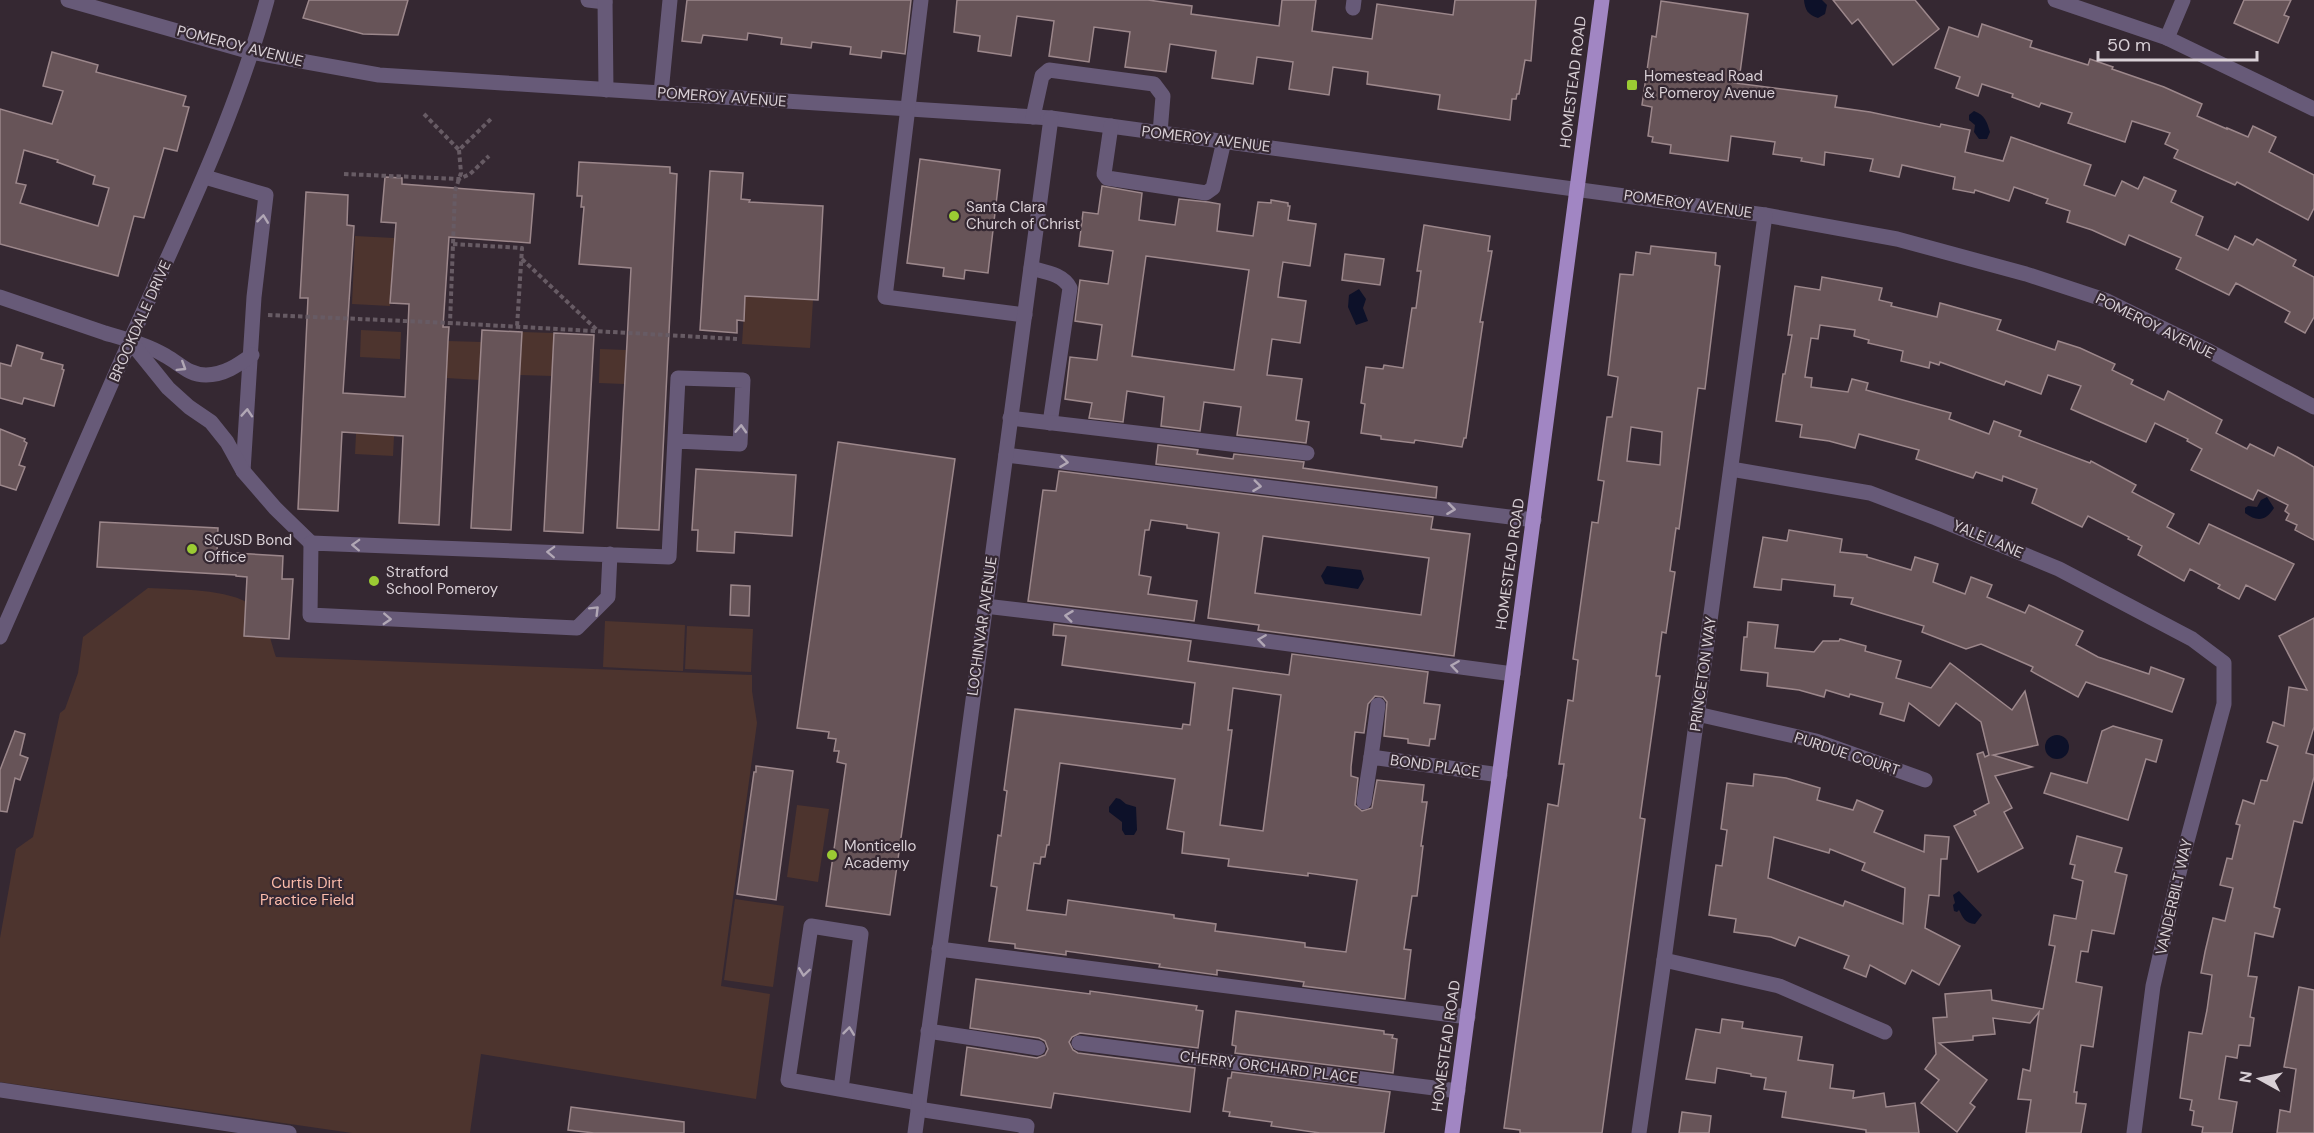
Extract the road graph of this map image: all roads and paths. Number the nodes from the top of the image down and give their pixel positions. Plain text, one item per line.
1 (68, 0) edge
2 (267, 0) edge
3 (588, 0) edge
4 (670, 0) edge
5 (921, 0) edge
6 (1602, 0) edge
7 (2055, 0) edge
8 (2183, 0) edge
9 (605, 1) edge
10 (108, 5) edge
11 (2168, 38) junction
12 (251, 52) junction
13 (606, 90) junction
14 (661, 93) junction
15 (908, 109) junction
16 (2314, 109) edge
17 (424, 114) dead end
18 (1033, 117) junction
19 (492, 118) dead end
20 (1051, 118) junction
21 (1111, 126) junction
22 (1160, 133) junction
23 (1224, 141) junction
24 (459, 150) junction
25 (489, 156) dead end
26 (344, 174) dead end
27 (205, 177) junction
28 (459, 179) junction
29 (1577, 188) junction
30 (1765, 214) junction
31 (453, 244) junction
32 (522, 258) junction
33 (1031, 268) junction
34 (0, 297) edge
35 (252, 314) junction
36 (1024, 315) junction
37 (450, 323) junction
38 (517, 327) junction
39 (598, 332) junction
40 (737, 339) dead end
41 (130, 341) junction
42 (252, 355) junction
43 (2314, 407) edge
44 (1010, 418) junction
45 (1050, 423) junction
46 (675, 441) junction
47 (1307, 453) dead end
48 (1006, 455) junction
49 (1731, 469) junction
50 (243, 471) junction
51 (1534, 520) junction
52 (311, 543) junction
53 (610, 554) junction
54 (985, 606) junction
55 (0, 638) edge
56 (2224, 663) joint
57 (1513, 674) junction
58 (1378, 705) dead end
59 (1697, 714) junction
60 (1371, 757) junction
61 (1500, 776) junction
62 (1925, 780) dead end
63 (1364, 802) dead end
64 (939, 949) junction
65 (1664, 960) junction
66 (1468, 1017) junction
67 (928, 1031) junction
68 (1885, 1032) dead end
69 (1079, 1043) dead end
70 (1038, 1048) dead end
71 (841, 1089) junction
72 (0, 1090) edge
73 (1458, 1091) junction
74 (918, 1106) junction
75 (289, 1133) edge
76 (915, 1133) edge
77 (1026, 1133) edge
78 (1452, 1133) edge
79 (1639, 1133) edge
80 (2134, 1133) edge

1 - 10 street, POMEROY AVENUE
2 - 12 street, BROOKDALE DRIVE
3 - 9 street
4 - 14 street
5 - 15 street
6 - 29 main road, HOMESTEAD ROAD
7 - 11 street
8 - 11 street
9 - 13 street
10 - 12 street, POMEROY AVENUE
11 - 16 street
12 - 13 street, POMEROY AVENUE
12 - 27 street, BROOKDALE DRIVE
13 - 14 street, POMEROY AVENUE
14 - 15 street, POMEROY AVENUE
15 - 18 street, POMEROY AVENUE
15 - 36 street
17 - 24 path
18 - 20 street, POMEROY AVENUE
18 - 22 street
19 - 24 path
20 - 21 street, POMEROY AVENUE
20 - 33 street, LOCHINVAR AVENUE
21 - 22 street, POMEROY AVENUE
21 - 23 street
22 - 23 street, POMEROY AVENUE
23 - 29 street, POMEROY AVENUE
24 - 28 path
25 - 28 path
26 - 28 path
35 -> 27 street
27 - 41 street, BROOKDALE DRIVE
28 - 31 path
29 - 30 street, POMEROY AVENUE
29 - 51 main road, HOMESTEAD ROAD
30 - 43 street, POMEROY AVENUE
30 - 49 street, PRINCETON WAY
31 - 32 path
31 - 37 path
32 - 38 path
32 - 39 path
33 - 36 street, LOCHINVAR AVENUE
33 - 45 street
34 - 41 street
35 - 37 path
35 - 42 street
36 - 44 street, LOCHINVAR AVENUE
37 - 38 path
38 - 39 path
39 - 40 path
41 -> 42 street
41 - 50 street
41 - 55 street, BROOKDALE DRIVE
50 -> 42 street
44 - 45 street
44 - 48 street, LOCHINVAR AVENUE
45 - 47 street
46 -> 46 street
46 - 53 street
48 -> 51 street
48 - 54 street, LOCHINVAR AVENUE
49 - 56 street, YALE LANE
49 - 59 street, PRINCETON WAY
50 - 52 street
51 - 57 main road, HOMESTEAD ROAD
53 -> 52 street
52 -> 53 street
57 -> 54 street
54 - 64 street, LOCHINVAR AVENUE
56 - 80 street, VANDERBILT WAY
57 - 61 main road, HOMESTEAD ROAD
58 - 60 street, BOND PLACE
59 - 62 street, PURDUE COURT
59 - 65 street, PRINCETON WAY
60 - 61 street, BOND PLACE
60 - 63 street, BOND PLACE
61 - 66 main road, HOMESTEAD ROAD
64 - 66 street
64 - 67 street, LOCHINVAR AVENUE
65 - 68 street
65 - 79 street, PRINCETON WAY
66 - 73 main road, HOMESTEAD ROAD
67 - 70 street
67 - 74 street, LOCHINVAR AVENUE
69 - 73 street, CHERRY ORCHARD PLACE
71 -> 71 street
71 - 74 street
72 - 75 street
73 - 78 main road, HOMESTEAD ROAD
74 - 76 street, LOCHINVAR AVENUE
74 - 77 street

